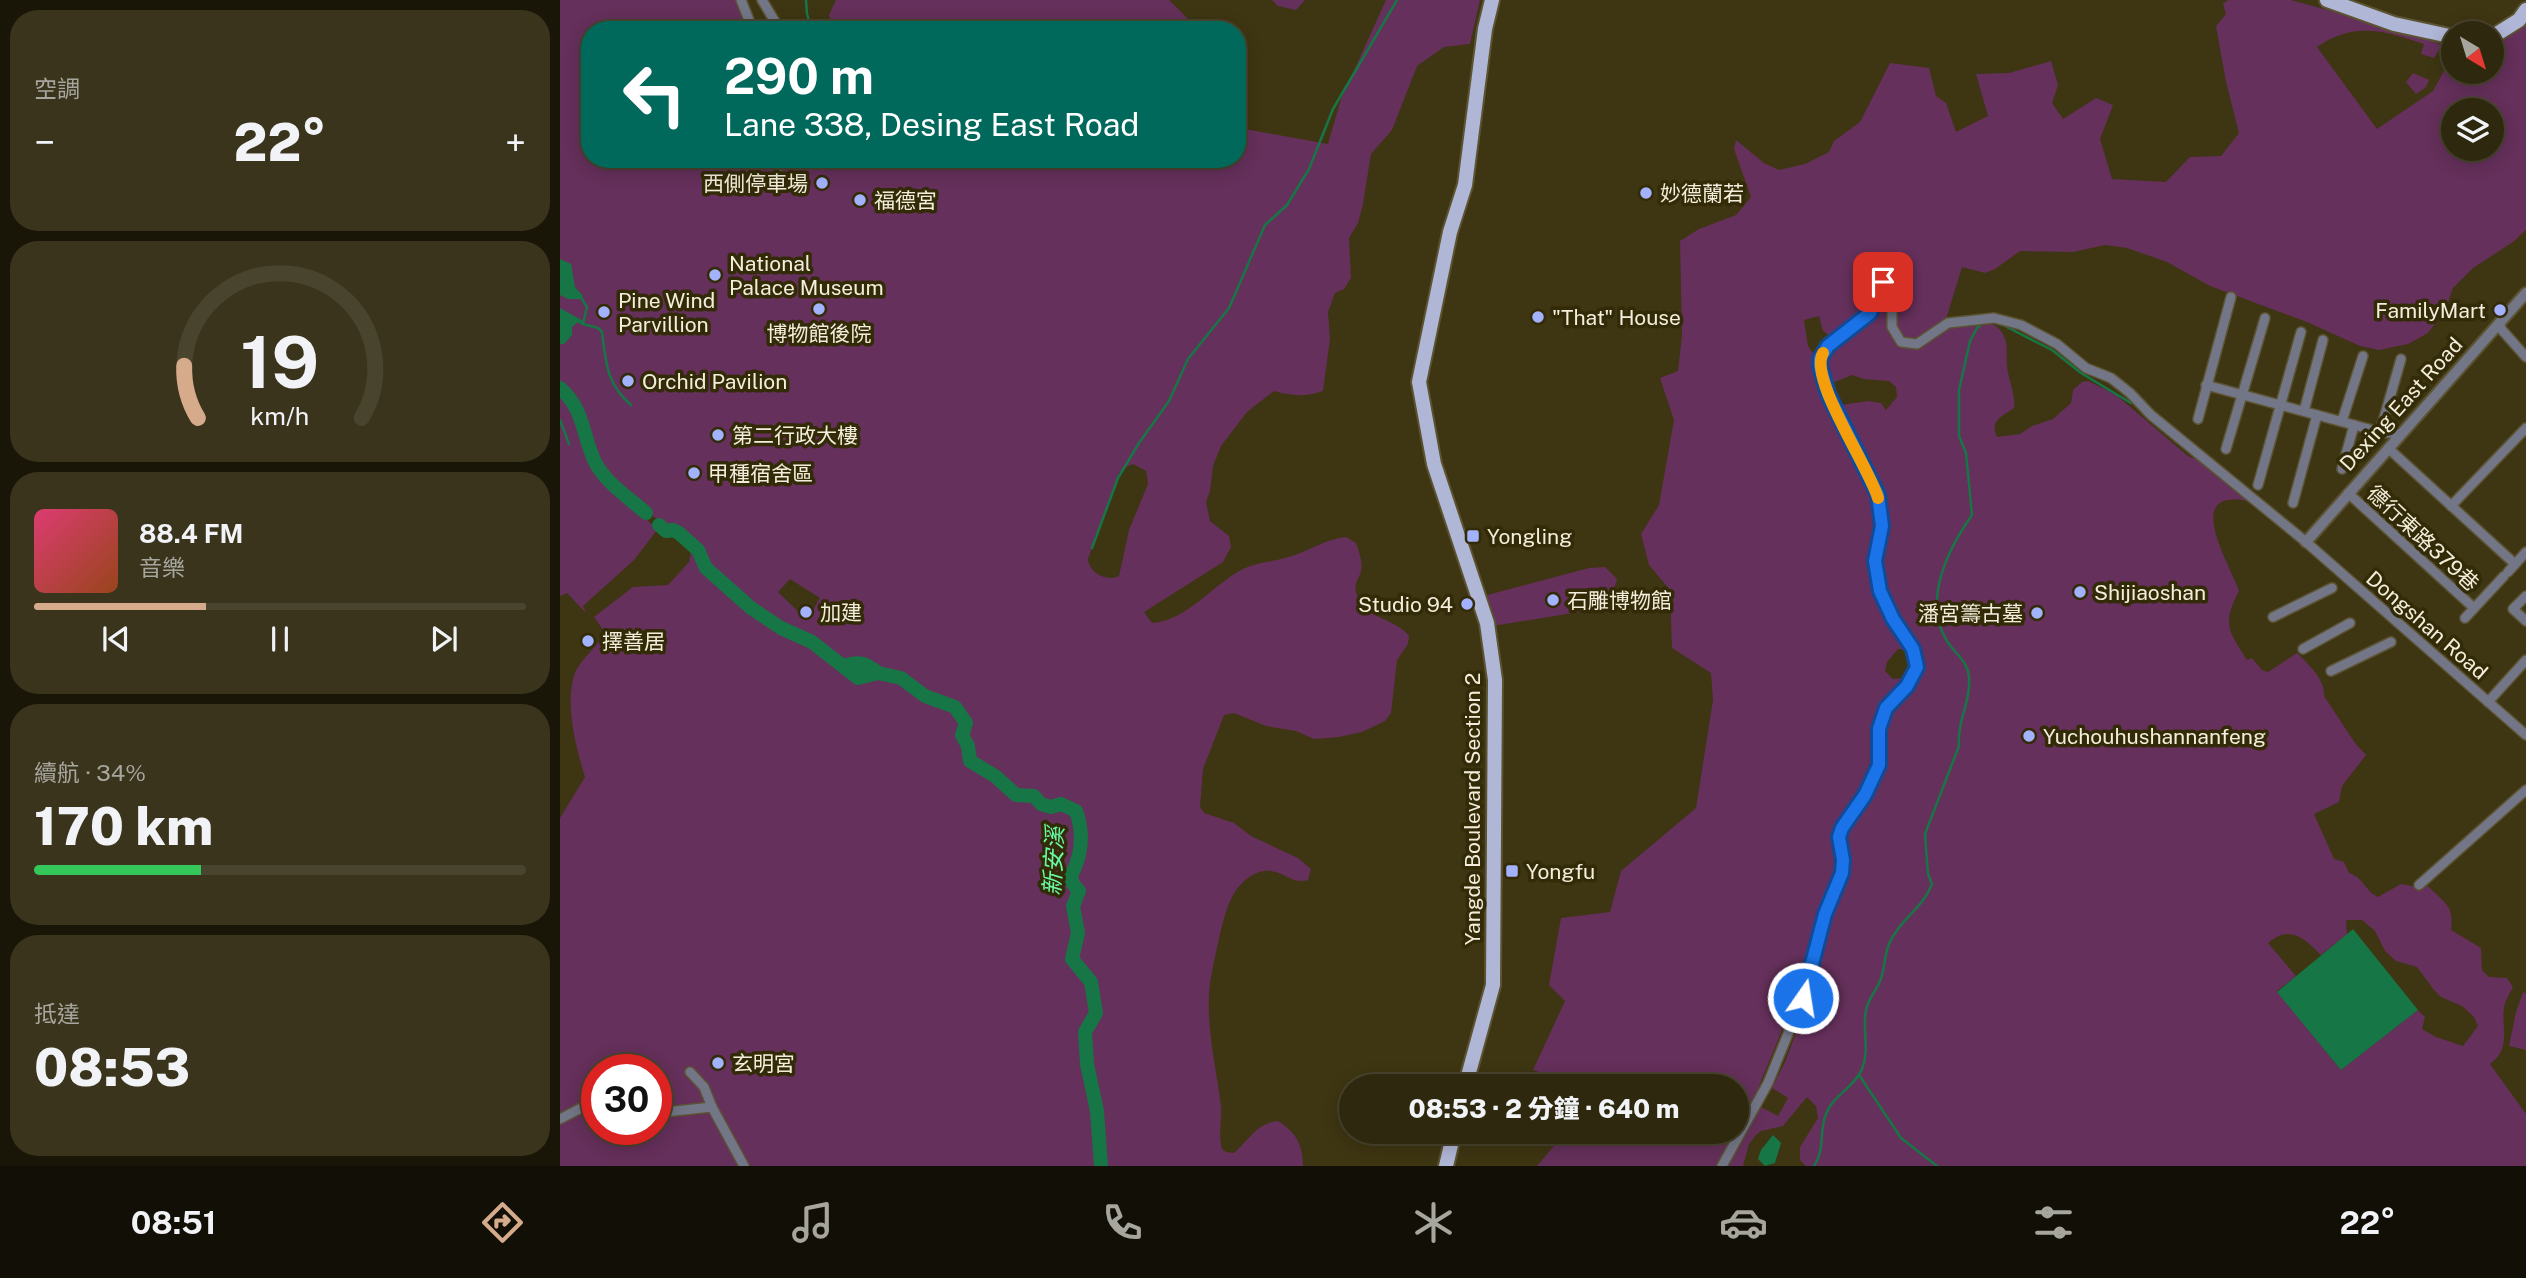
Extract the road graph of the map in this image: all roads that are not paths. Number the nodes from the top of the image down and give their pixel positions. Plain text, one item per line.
1 (741, 0) edge
2 (762, 0) edge
3 (1492, 0) edge
4 (2332, 1) edge
5 (2526, 10) edge
6 (749, 21) edge
7 (775, 21) edge
8 (2504, 29) edge
9 (2441, 34) edge
10 (2526, 293) edge
11 (2231, 297) dead end
12 (2265, 318) dead end
13 (2499, 323) junction
14 (2301, 332) dead end
15 (2323, 340) dead end
16 (2363, 356) dead end
17 (2526, 357) edge
18 (2401, 359) dead end
19 (2206, 385) junction
20 (2242, 394) junction
21 (2281, 404) junction
22 (2304, 411) junction
23 (2317, 415) junction
24 (2198, 419) dead end
25 (2342, 421) junction
26 (2354, 425) junction
27 (2526, 428) edge
28 (2380, 432) junction
29 (2400, 434) junction
30 (2388, 448) junction
31 (2225, 449) dead end
32 (2342, 470) dead end
33 (2259, 485) dead end
34 (2348, 493) junction
35 (2293, 503) dead end
36 (2451, 506) junction
37 (2306, 542) junction
38 (2526, 552) edge
39 (2509, 571) junction
40 (2332, 588) dead end
41 (2526, 596) edge
42 (2474, 608) junction
43 (2273, 617) dead end
44 (2465, 618) dead end
45 (2526, 621) edge
46 (2350, 623) dead end
47 (2391, 642) dead end
48 (2303, 649) dead end
49 (2526, 660) edge
50 (2331, 671) dead end
51 (2488, 702) junction
52 (2525, 732) edge
53 (2526, 790) edge
54 (2418, 885) dead end
55 (690, 1072) dead end
56 (1469, 1074) edge
57 (712, 1107) junction
58 (581, 1108) edge
59 (672, 1111) edge
60 (560, 1118) edge
61 (1451, 1144) edge
62 (744, 1166) edge
63 (1446, 1166) edge
64 (1722, 1166) edge

1 - 6 street
2 - 7 street
3 - 56 main road, Yangde Boulevard Section 2
4 - 9 main road
5 - 8 main road
10 - 13 street, Dexing East Road
11 - 19 street
12 - 20 street
13 - 17 street
13 - 29 street, Dexing East Road
14 - 21 street
15 - 22 street
16 - 25 street
18 - 28 street
19 - 20 street
19 - 24 street
20 - 21 street
20 - 31 street
21 - 22 street
21 - 33 street
22 - 23 street
23 - 25 street
23 - 35 street
25 - 26 street
26 - 28 street
26 - 32 street
27 - 36 street
28 - 29 street
29 - 30 street, Dexing East Road
30 - 34 street, Dexing East Road
30 - 36 street
34 - 37 street, Dexing East Road
34 - 42 street, 德行東路379巷
36 - 39 street
37 - 51 street, Dongshan Road
37 - 64 street, Dongshan Road
38 - 39 street, 德行東路379巷
39 - 42 street, 德行東路379巷
40 - 43 street
41 - 45 street
42 - 44 street, 德行東路379巷
46 - 48 street
47 - 50 street
49 - 51 street
51 - 52 street, Dongshan Road
53 - 54 street
55 - 57 street
57 - 59 street
57 - 62 street
58 - 60 street
61 - 63 main road

